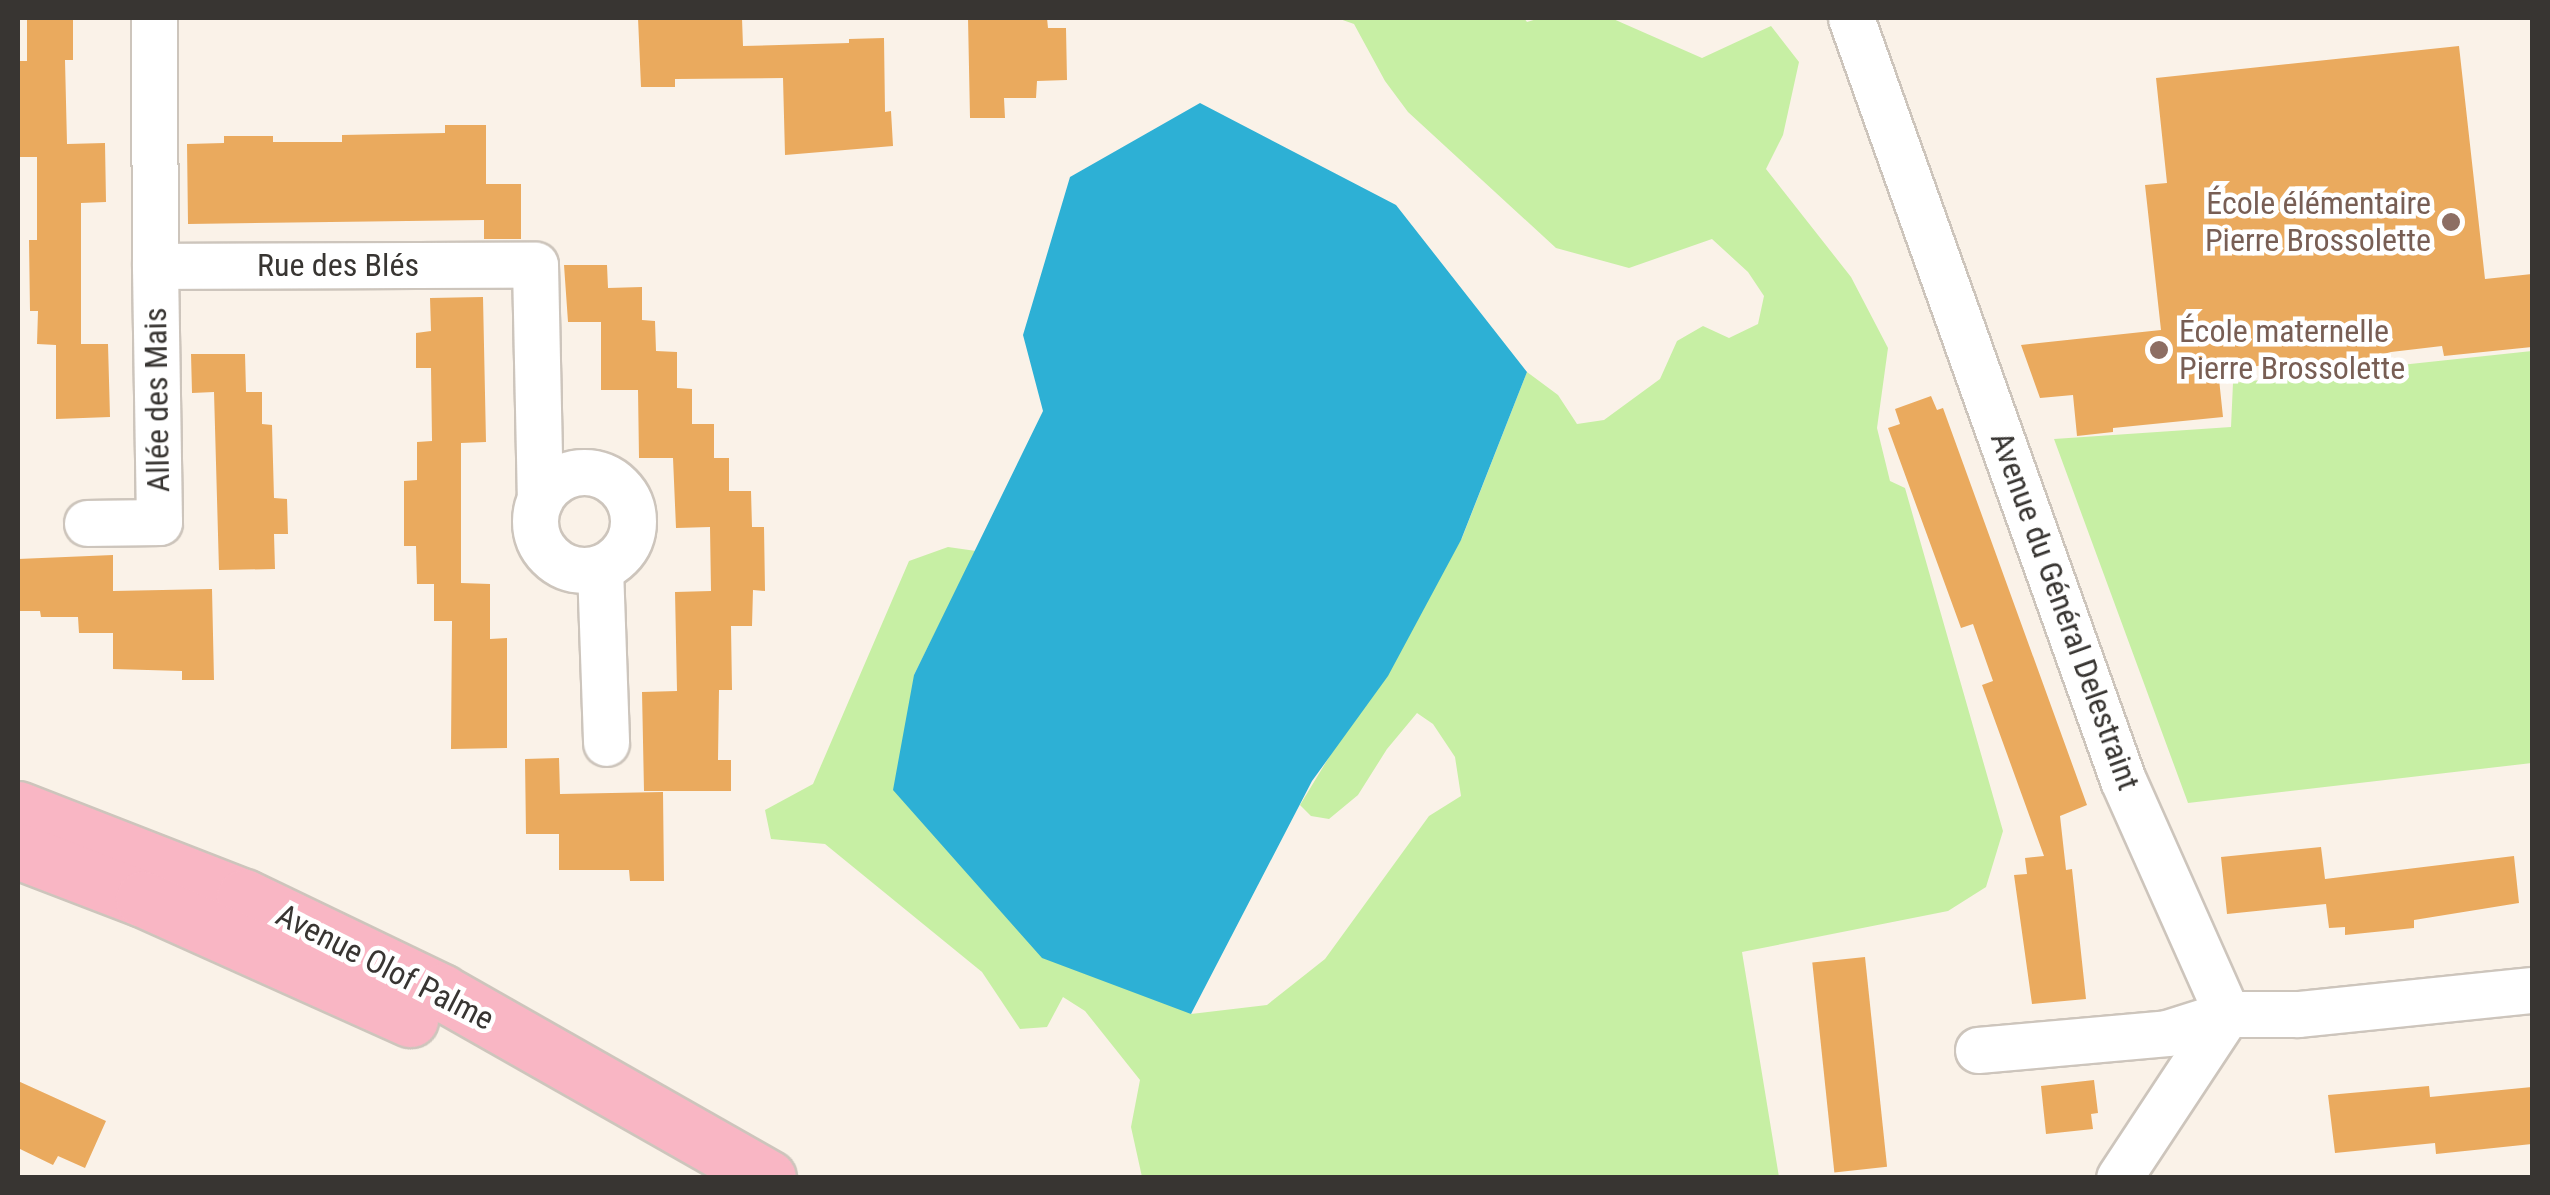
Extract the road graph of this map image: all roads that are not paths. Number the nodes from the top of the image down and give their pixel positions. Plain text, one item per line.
1 (154, 18) edge
2 (1851, 18) edge
3 (155, 266) junction
4 (540, 500) junction
5 (87, 523) dead end
6 (600, 568) junction
7 (606, 743) dead end
8 (18, 809) edge
9 (18, 851) edge
10 (2532, 990) edge
11 (2227, 1014) junction
12 (1978, 1050) dead end
13 (751, 1169) edge
14 (2119, 1178) edge

1 - 3 street
2 - 11 street, Avenue du Général Delestraint
3 - 4 street, Rue des Blés
3 - 5 street, Allée des Mais
4 - 6 street, Rue des Blés
4 - 6 street
6 - 7 street
8 - 13 main road, Avenue Olof Palme
9 - 13 main road, Avenue Olof Palme
10 - 11 street
11 - 12 street
11 - 14 street

